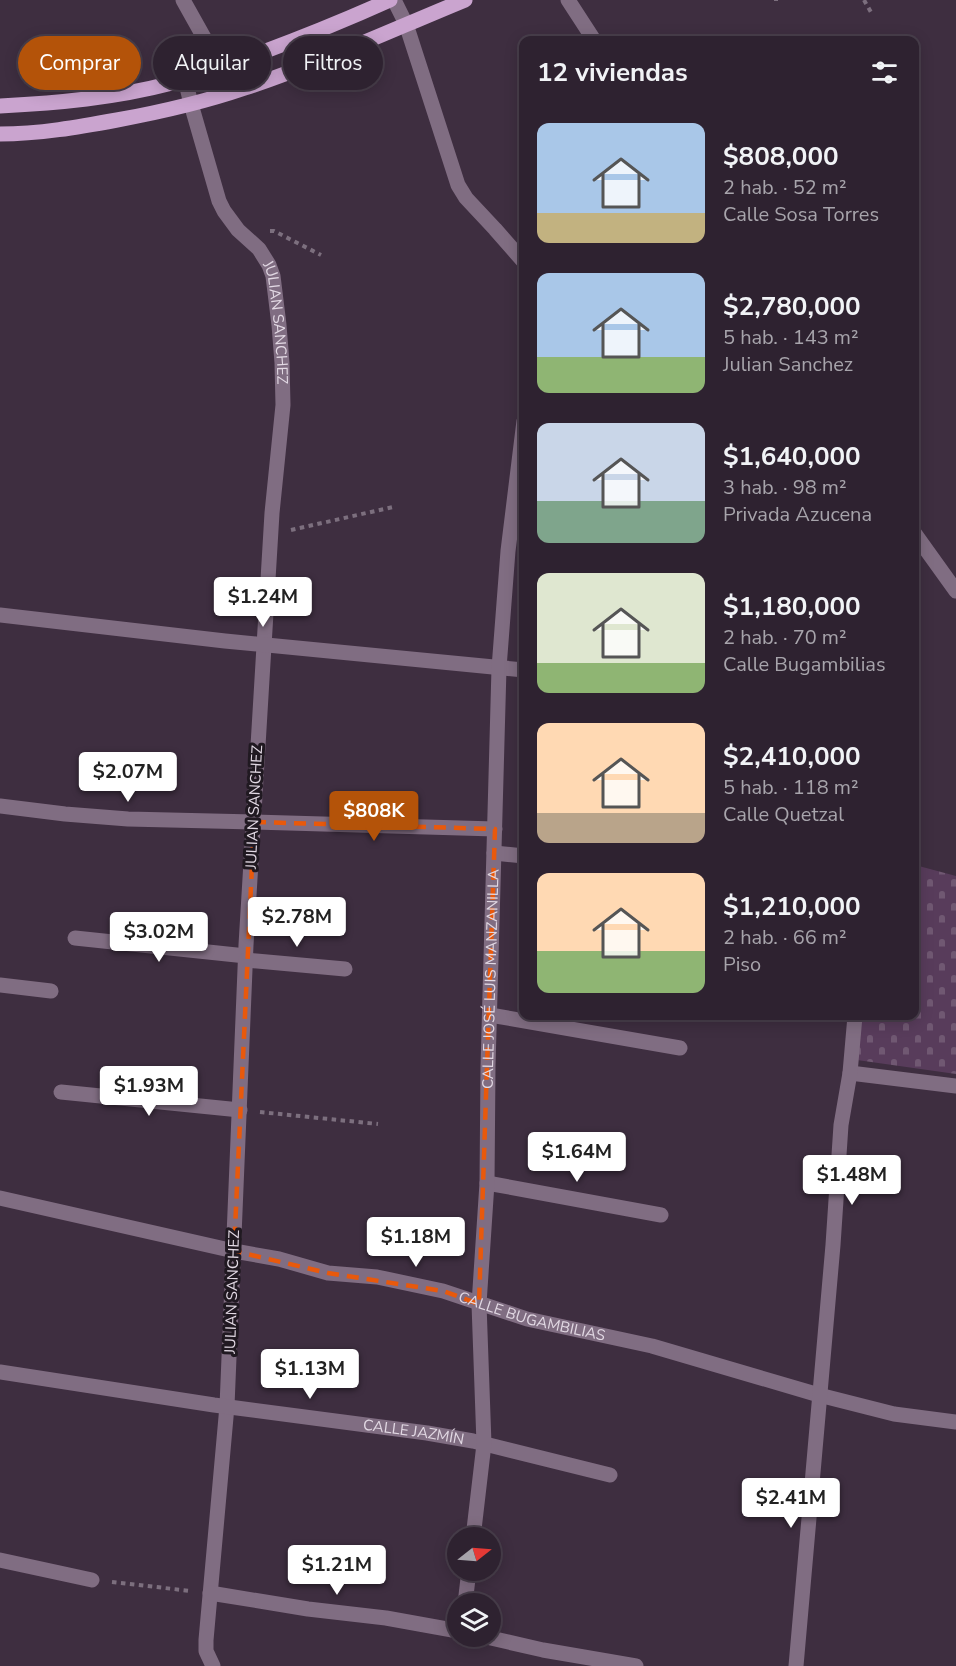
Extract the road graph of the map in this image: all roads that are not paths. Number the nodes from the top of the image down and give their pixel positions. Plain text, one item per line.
1 (183, 0) edge
2 (392, 0) edge
3 (465, 0) edge
4 (568, 0) edge
5 (406, 24) junction
6 (203, 36) edge
7 (591, 36) edge
8 (271, 49) edge
9 (153, 87) edge
10 (188, 90) edge
11 (191, 104) junction
12 (0, 106) edge
13 (0, 134) edge
14 (519, 256) edge
15 (519, 462) edge
16 (919, 540) edge
17 (956, 591) edge
18 (0, 615) edge
19 (264, 645) junction
20 (499, 668) junction
21 (519, 670) edge
22 (0, 806) edge
23 (254, 822) junction
24 (495, 829) junction
25 (494, 853) junction
26 (519, 856) edge
27 (75, 938) dead end
28 (246, 958) junction
29 (345, 969) dead end
30 (0, 985) edge
31 (51, 991) dead end
32 (490, 1015) junction
33 (855, 1020) edge
34 (680, 1048) dead end
35 (850, 1073) junction
36 (956, 1086) edge
37 (61, 1092) dead end
38 (240, 1110) junction
39 (487, 1183) junction
40 (0, 1198) edge
41 (661, 1215) dead end
42 (234, 1251) junction
43 (479, 1304) junction
44 (0, 1372) edge
45 (819, 1395) junction
46 (227, 1406) junction
47 (956, 1422) edge
48 (484, 1444) junction
49 (610, 1475) dead end
50 (474, 1527) edge
51 (0, 1560) edge
52 (92, 1580) road end
53 (210, 1593) junction
54 (447, 1629) edge
55 (501, 1640) edge
56 (213, 1665) edge
57 (636, 1666) edge
58 (796, 1666) edge

1 - 6 street
2 - 5 street
2 - 8 main road
3 - 5 main road
4 - 7 street
5 - 11 main road
5 - 14 street
9 - 12 main road
10 - 11 street, JULIAN SANCHEZ
11 - 13 main road
11 - 19 street, JULIAN SANCHEZ
15 - 20 street, CALLE JOSÉ LUIS MANZANILLA
16 - 17 street
18 - 19 street
19 - 20 street
19 - 23 street, JULIAN SANCHEZ
20 - 21 street
20 - 24 street, CALLE JOSÉ LUIS MANZANILLA
22 - 23 street
23 - 24 street
23 - 28 street, JULIAN SANCHEZ
24 - 25 street, CALLE JOSÉ LUIS MANZANILLA
25 - 26 street
25 - 32 street, CALLE JOSÉ LUIS MANZANILLA
27 - 28 street
28 - 29 street
28 - 38 street, JULIAN SANCHEZ
30 - 31 street
32 - 34 street
32 - 39 street, CALLE JOSÉ LUIS MANZANILLA
33 - 35 street
35 - 36 street
35 - 45 street
37 - 38 street
38 - 42 street, JULIAN SANCHEZ
39 - 41 street
39 - 43 street, CALLE JOSÉ LUIS MANZANILLA
40 - 42 street, CALLE BUGAMBILIAS
42 - 43 street, CALLE BUGAMBILIAS
42 - 46 street, JULIAN SANCHEZ
43 - 45 street, CALLE BUGAMBILIAS
43 - 48 street, CALLE JOSÉ LUIS MANZANILLA
44 - 46 street, CALLE JAZMÍN
45 - 47 street, CALLE BUGAMBILIAS
45 - 58 street
46 - 48 street, CALLE JAZMÍN
46 - 53 street, JULIAN SANCHEZ
48 - 49 street, CALLE JAZMÍN
48 - 50 street, CALLE JOSÉ LUIS MANZANILLA
51 - 52 street
53 - 54 street
53 - 56 street, JULIAN SANCHEZ
55 - 57 street

